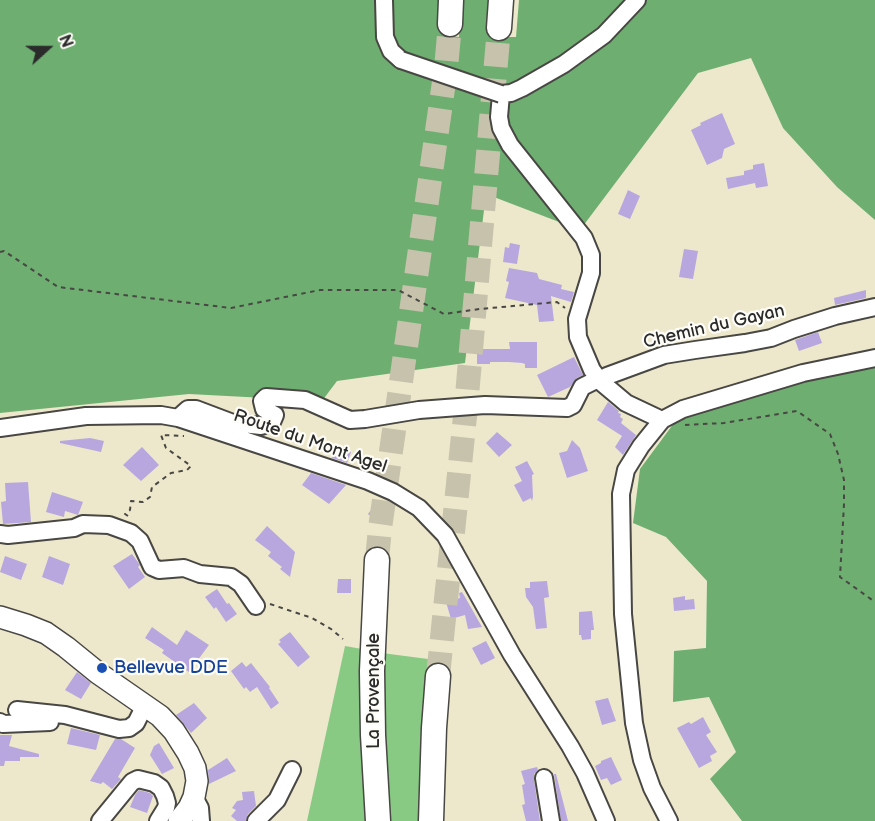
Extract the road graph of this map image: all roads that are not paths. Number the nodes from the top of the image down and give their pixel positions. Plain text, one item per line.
1 (384, 0) edge
2 (451, 0) edge
3 (501, 0) edge
4 (637, 0) edge
5 (450, 24) tunnel mouth
6 (499, 28) tunnel mouth
7 (501, 94) junction
8 (875, 307) edge
9 (875, 358) edge
10 (599, 380) junction
11 (178, 418) junction
12 (662, 420) junction
13 (0, 428) edge
14 (0, 534) edge
15 (377, 560) tunnel mouth
16 (261, 604) road end
17 (0, 617) edge
18 (438, 676) tunnel mouth
19 (146, 705) junction
20 (17, 710) dead end
21 (65, 715) junction
22 (0, 722) edge
23 (292, 770) dead end
24 (544, 778) dead end
25 (194, 797) junction
26 (100, 821) edge
27 (158, 821) edge
28 (179, 821) edge
29 (201, 821) edge
30 (256, 821) edge
31 (378, 821) edge
32 (431, 821) edge
33 (551, 821) edge
34 (606, 821) edge
35 (669, 821) edge

1 - 7 street, bridge
2 - 5 highway
3 - 6 highway
4 - 7 street
7 - 10 street
8 - 10 street, Chemin du Gayan
9 - 12 street
10 - 11 street, Chemin du Gayan
10 - 12 street
11 - 13 street, Route du Mont Agel
11 - 34 street, Route du Mont Agel
12 - 35 street
14 - 16 street
15 - 31 highway, La Provençale
17 - 19 main road
18 - 32 highway
19 - 21 street
19 - 25 main road
20 - 21 street
21 - 22 street
23 - 30 street
24 - 33 street
25 - 28 main road
25 - 29 street
26 - 27 street

